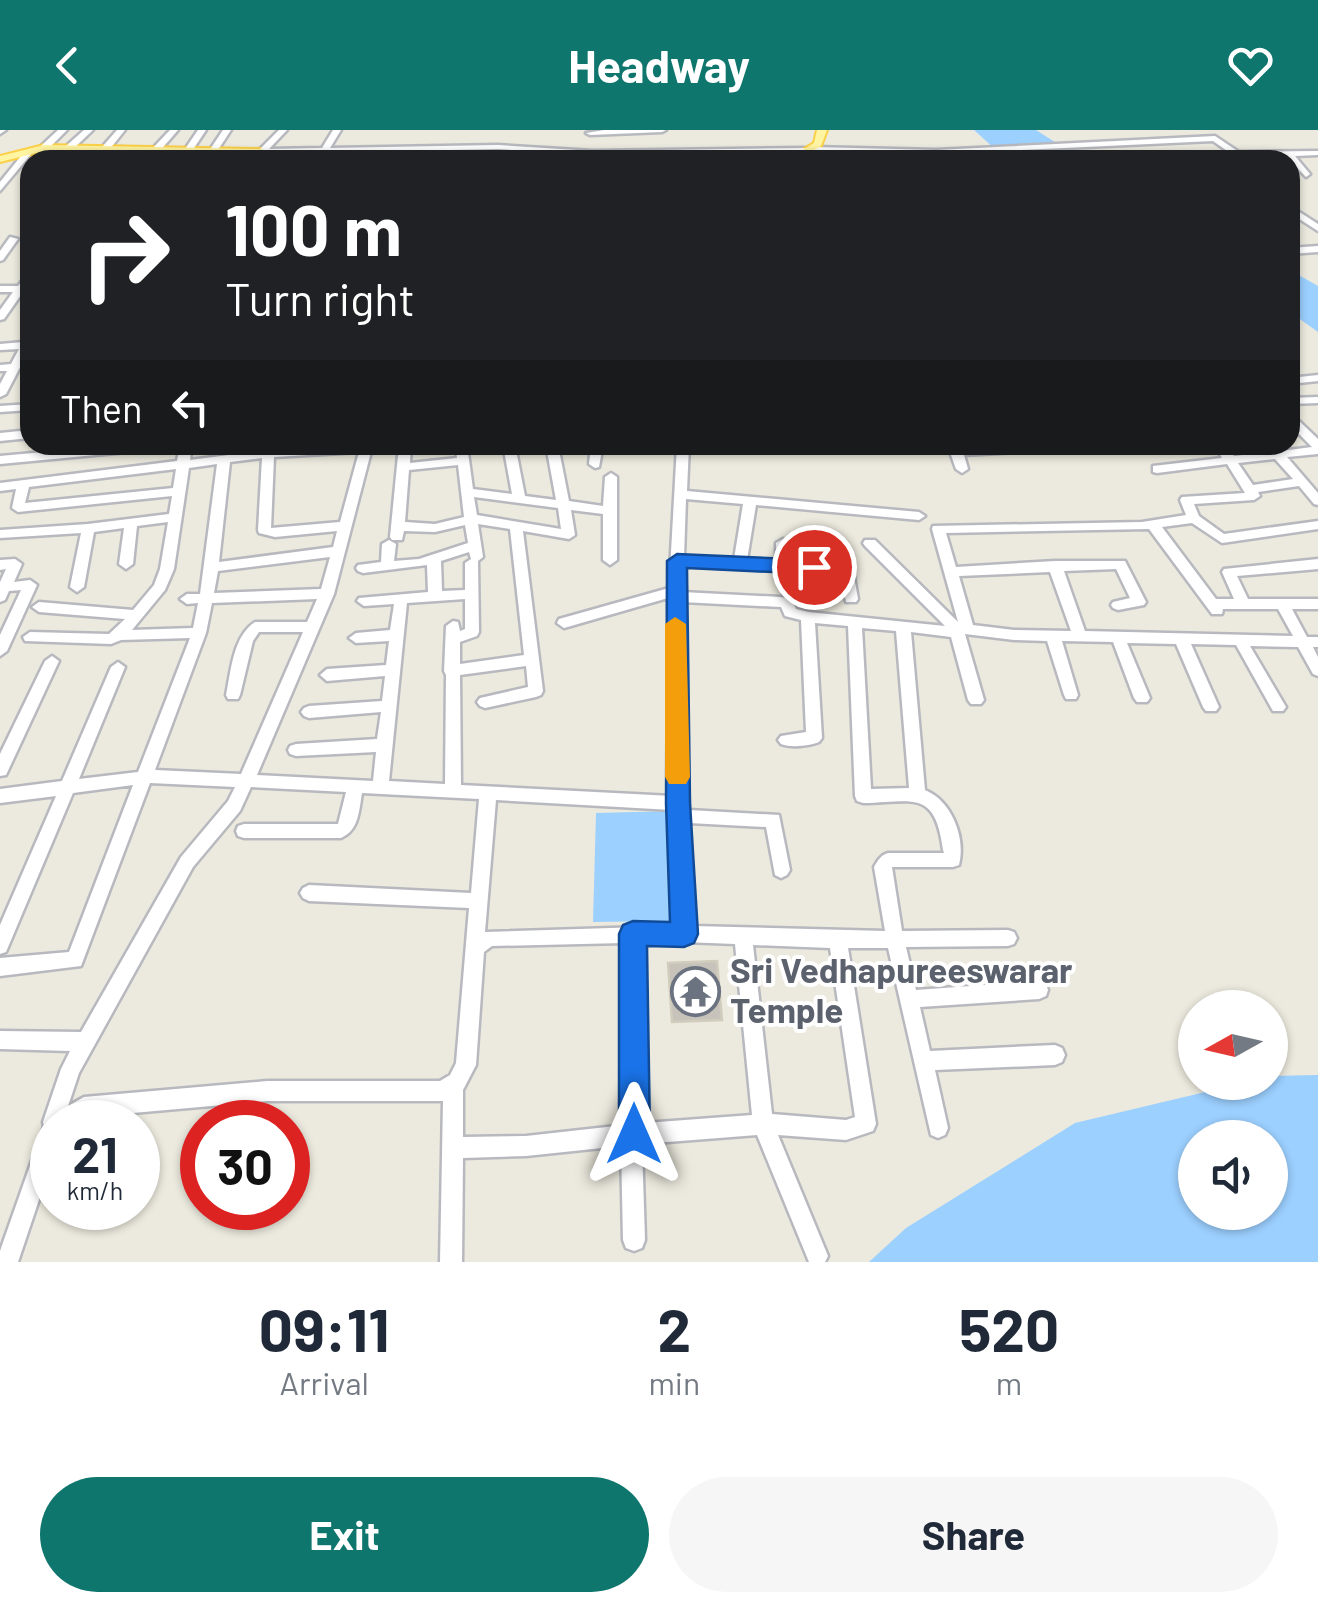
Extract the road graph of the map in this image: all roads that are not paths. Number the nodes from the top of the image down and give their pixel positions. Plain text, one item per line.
1 (63, 130) edge
2 (121, 130) edge
3 (283, 130) edge
4 (337, 130) edge
5 (447, 130) edge
6 (491, 130) edge
7 (662, 130) edge
8 (822, 130) edge
9 (1057, 130) edge
10 (1110, 130) edge
11 (590, 132) edge
12 (387, 133) dead end
13 (1086, 133) dead end
14 (1211, 134) edge
15 (1096, 142) junction
16 (1149, 142) junction
17 (492, 147) junction
18 (44, 148) junction
19 (106, 148) junction
20 (402, 148) joint
21 (442, 148) junction
22 (124, 149) joint
23 (377, 149) junction
24 (38, 150) edge
25 (53, 150) edge
26 (78, 150) edge
27 (131, 150) edge
28 (265, 150) edge
29 (325, 150) joint
30 (535, 150) edge
31 (809, 150) edge
32 (981, 150) edge
33 (1233, 150) edge
34 (20, 163) edge
35 (1300, 167) edge
36 (1306, 174) dead end
37 (0, 188) edge
38 (1300, 216) edge
39 (1318, 218) edge
40 (1300, 219) edge
41 (1305, 219) junction
42 (1318, 228) edge
43 (14, 239) dead end
44 (0, 258) edge
45 (20, 295) edge
46 (0, 317) edge
47 (20, 358) edge
48 (15, 366) junction
49 (0, 368) edge
50 (0, 394) edge
51 (1300, 429) edge
52 (1318, 448) edge
53 (53, 455) edge
54 (185, 455) edge
55 (259, 455) edge
56 (268, 455) edge
57 (364, 455) edge
58 (404, 455) edge
59 (463, 455) edge
60 (511, 455) edge
61 (554, 455) edge
62 (596, 455) edge
63 (682, 455) edge
64 (959, 455) edge
65 (985, 455) edge
66 (1227, 455) edge
67 (1252, 455) edge
68 (1278, 455) edge
69 (224, 459) junction
70 (0, 460) edge
71 (1231, 460) junction
72 (464, 462) junction
73 (595, 464) dead end
74 (184, 466) junction
75 (403, 467) junction
76 (990, 468) dead end
77 (962, 469) dead end
78 (1156, 470) dead end
79 (611, 477) dead end
80 (1302, 482) junction
81 (23, 485) junction
82 (0, 487) edge
83 (1250, 489) junction
84 (180, 491) junction
85 (469, 492) junction
86 (680, 494) junction
87 (519, 498) junction
88 (750, 501) junction
89 (1318, 501) edge
90 (566, 505) junction
91 (609, 511) junction
92 (175, 516) junction
93 (919, 516) dead end
94 (1194, 518) junction
95 (471, 519) junction
96 (131, 522) junction
97 (1152, 525) junction
98 (1318, 525) edge
99 (346, 526) junction
100 (516, 526) junction
101 (88, 528) junction
102 (0, 534) edge
103 (395, 536) junction
104 (783, 543) dead end
105 (870, 543) dead end
106 (339, 551) junction
107 (474, 555) junction
108 (434, 558) junction
109 (610, 560) dead end
110 (677, 561) junction
111 (740, 563) junction
112 (1137, 563) dead end
113 (126, 564) dead end
114 (1120, 564) junction
115 (1318, 564) edge
116 (0, 565) edge
117 (782, 565) junction
118 (387, 566) junction
119 (1055, 566) junction
120 (212, 567) junction
121 (814, 567) junction
122 (362, 568) dead end
123 (950, 572) junction
124 (77, 587) dead end
125 (2, 592) edge
126 (327, 594) junction
127 (472, 594) junction
128 (675, 594) junction
129 (816, 594) dead end
130 (435, 596) junction
131 (206, 598) junction
132 (851, 598) dead end
133 (400, 599) junction
134 (188, 600) dead end
135 (364, 602) dead end
136 (1243, 603) junction
137 (1318, 604) edge
138 (1118, 605) dead end
139 (39, 607) dead end
140 (1284, 608) dead end
141 (136, 615) junction
142 (808, 616) junction
143 (854, 622) junction
144 (564, 623) dead end
145 (903, 626) junction
146 (314, 627) junction
147 (960, 629) junction
148 (199, 633) junction
149 (119, 635) junction
150 (396, 635) junction
151 (1053, 636) junction
152 (1080, 636) junction
153 (30, 637) dead end
154 (1118, 637) junction
155 (356, 638) dead end
156 (1180, 639) junction
157 (1240, 640) junction
158 (1310, 642) edge
159 (0, 650) edge
160 (531, 660) junction
161 (52, 661) dead end
162 (118, 667) dead end
163 (393, 670) junction
164 (1318, 670) edge
165 (451, 671) junction
166 (327, 676) dead end
167 (232, 695) dead end
168 (1072, 695) dead end
169 (1142, 698) dead end
170 (976, 700) dead end
171 (485, 702) dead end
172 (389, 706) junction
173 (1211, 707) dead end
174 (1278, 708) dead end
175 (309, 712) dead end
176 (786, 740) dead end
177 (384, 745) junction
178 (296, 750) dead end
179 (0, 770) edge
180 (142, 778) junction
181 (247, 778) junction
182 (356, 786) junction
183 (380, 786) junction
184 (65, 788) junction
185 (452, 790) junction
186 (488, 793) junction
187 (0, 796) edge
188 (914, 796) junction
189 (678, 810) junction
190 (244, 830) dead end
191 (781, 870) dead end
192 (309, 892) dead end
193 (479, 901) junction
194 (633, 934) junction
195 (684, 934) junction
196 (743, 938) junction
197 (1008, 938) dead end
198 (838, 940) junction
199 (894, 940) junction
200 (0, 946) edge
201 (475, 947) junction
202 (0, 967) edge
203 (1039, 990) dead end
204 (909, 1000) junction
205 (0, 1040) edge
206 (86, 1042) junction
207 (1055, 1054) dead end
208 (924, 1061) junction
209 (453, 1085) junction
210 (62, 1100) edge
211 (160, 1101) edge
212 (763, 1124) junction
213 (938, 1128) dead end
214 (633, 1135) junction
215 (451, 1148) junction
216 (30, 1197) edge
217 (634, 1240) dead end
218 (817, 1256) dead end
219 (8, 1262) edge
220 (451, 1262) edge

1 - 18 street
2 - 19 street
3 - 28 street
4 - 29 street
5 - 21 street
6 - 17 street
7 - 11 street
8 - 31 main road
9 - 15 street
10 - 16 street
12 - 23 street
13 - 15 street
14 - 16 street
14 - 33 street
15 - 16 street
16 - 32 street
17 - 21 street
17 - 30 street
18 - 24 main road
18 - 25 main road
19 - 22 main road
19 - 26 main road
20 - 21 street
20 - 23 street
22 - 27 main road
23 - 29 street
34 - 37 street
35 - 36 street
38 - 41 street
39 - 41 street
40 - 41 street
41 - 42 street
43 - 44 street
45 - 46 street
47 - 48 street
48 - 49 street
48 - 50 street
51 - 52 street
53 - 70 street
54 - 74 street
55 - 69 street
56 - 99 street
57 - 99 street
58 - 75 street
59 - 72 street
60 - 87 street
61 - 90 street
62 - 73 street
63 - 86 street
64 - 77 street
65 - 76 street
66 - 71 street
67 - 71 street
68 - 80 street
69 - 74 street
69 - 120 street
71 - 78 street
71 - 83 street
72 - 75 street
72 - 85 street
74 - 81 street
74 - 84 street
75 - 103 street
79 - 91 street
80 - 83 street
80 - 89 street
81 - 82 street
81 - 84 street
83 - 94 street
84 - 92 street
85 - 87 street
85 - 95 street
86 - 88 street
86 - 110 street
87 - 90 street
88 - 93 street
88 - 111 street
90 - 91 street
90 - 100 street
91 - 109 street
92 - 96 street
92 - 141 street
94 - 97 street
94 - 98 street
95 - 100 street
95 - 103 street
95 - 107 street
96 - 101 street
96 - 113 street
97 - 123 street
97 - 136 street
99 - 106 street
100 - 160 street
101 - 102 street
101 - 124 street
103 - 118 street
104 - 117 street
105 - 147 street
106 - 120 street
106 - 126 street
107 - 108 street
107 - 127 street
108 - 118 street
108 - 130 street
110 - 111 street
110 - 128 street
111 - 117 street
112 - 114 street
114 - 119 street
114 - 138 street
115 - 136 street
116 - 125 street
117 - 121 street
118 - 122 street
119 - 123 street
119 - 152 street
120 - 131 street
121 - 129 street
121 - 132 street
123 - 147 street
125 - 159 street
126 - 131 street
126 - 146 street
127 - 130 street
127 - 165 street
128 - 142 street
128 - 144 street
128 - 189 street
130 - 133 street
131 - 134 street
131 - 148 street
133 - 135 street
133 - 150 street
136 - 137 street
139 - 141 street
140 - 158 street
141 - 149 street
142 - 143 street
142 - 176 street
143 - 145 street
143 - 188 street
145 - 147 street
145 - 188 street
146 - 167 street
146 - 181 street
147 - 151 street
147 - 170 street
148 - 149 street
148 - 180 street
149 - 153 street
150 - 155 street
150 - 163 street
151 - 152 street
151 - 168 street
152 - 154 street
154 - 156 street
154 - 169 street
156 - 157 street
156 - 173 street
157 - 158 street
157 - 174 street
158 - 164 street
160 - 165 street
160 - 171 street
161 - 179 street
162 - 184 street
163 - 166 street
163 - 172 street
165 - 185 street
172 - 175 street
172 - 177 street
177 - 178 street
177 - 183 street
180 - 181 street
180 - 184 street
180 - 202 street
181 - 182 street
181 - 206 street
182 - 183 street
182 - 190 street
183 - 185 street
184 - 187 street
184 - 200 street
185 - 186 street
186 - 189 street
186 - 193 street
188 - 199 street
189 - 191 street
189 - 195 street
192 - 193 street
193 - 201 street
194 - 195 street
194 - 201 street
194 - 214 street
195 - 196 street
196 - 198 street
196 - 212 street
197 - 199 street
198 - 199 street
198 - 212 street
199 - 204 street
201 - 209 street
203 - 204 street
204 - 208 street
205 - 206 street
206 - 210 street
207 - 208 street
208 - 213 street
209 - 211 street
209 - 215 street
212 - 214 street
212 - 218 street
214 - 215 street
214 - 217 street
215 - 220 street
216 - 219 street

